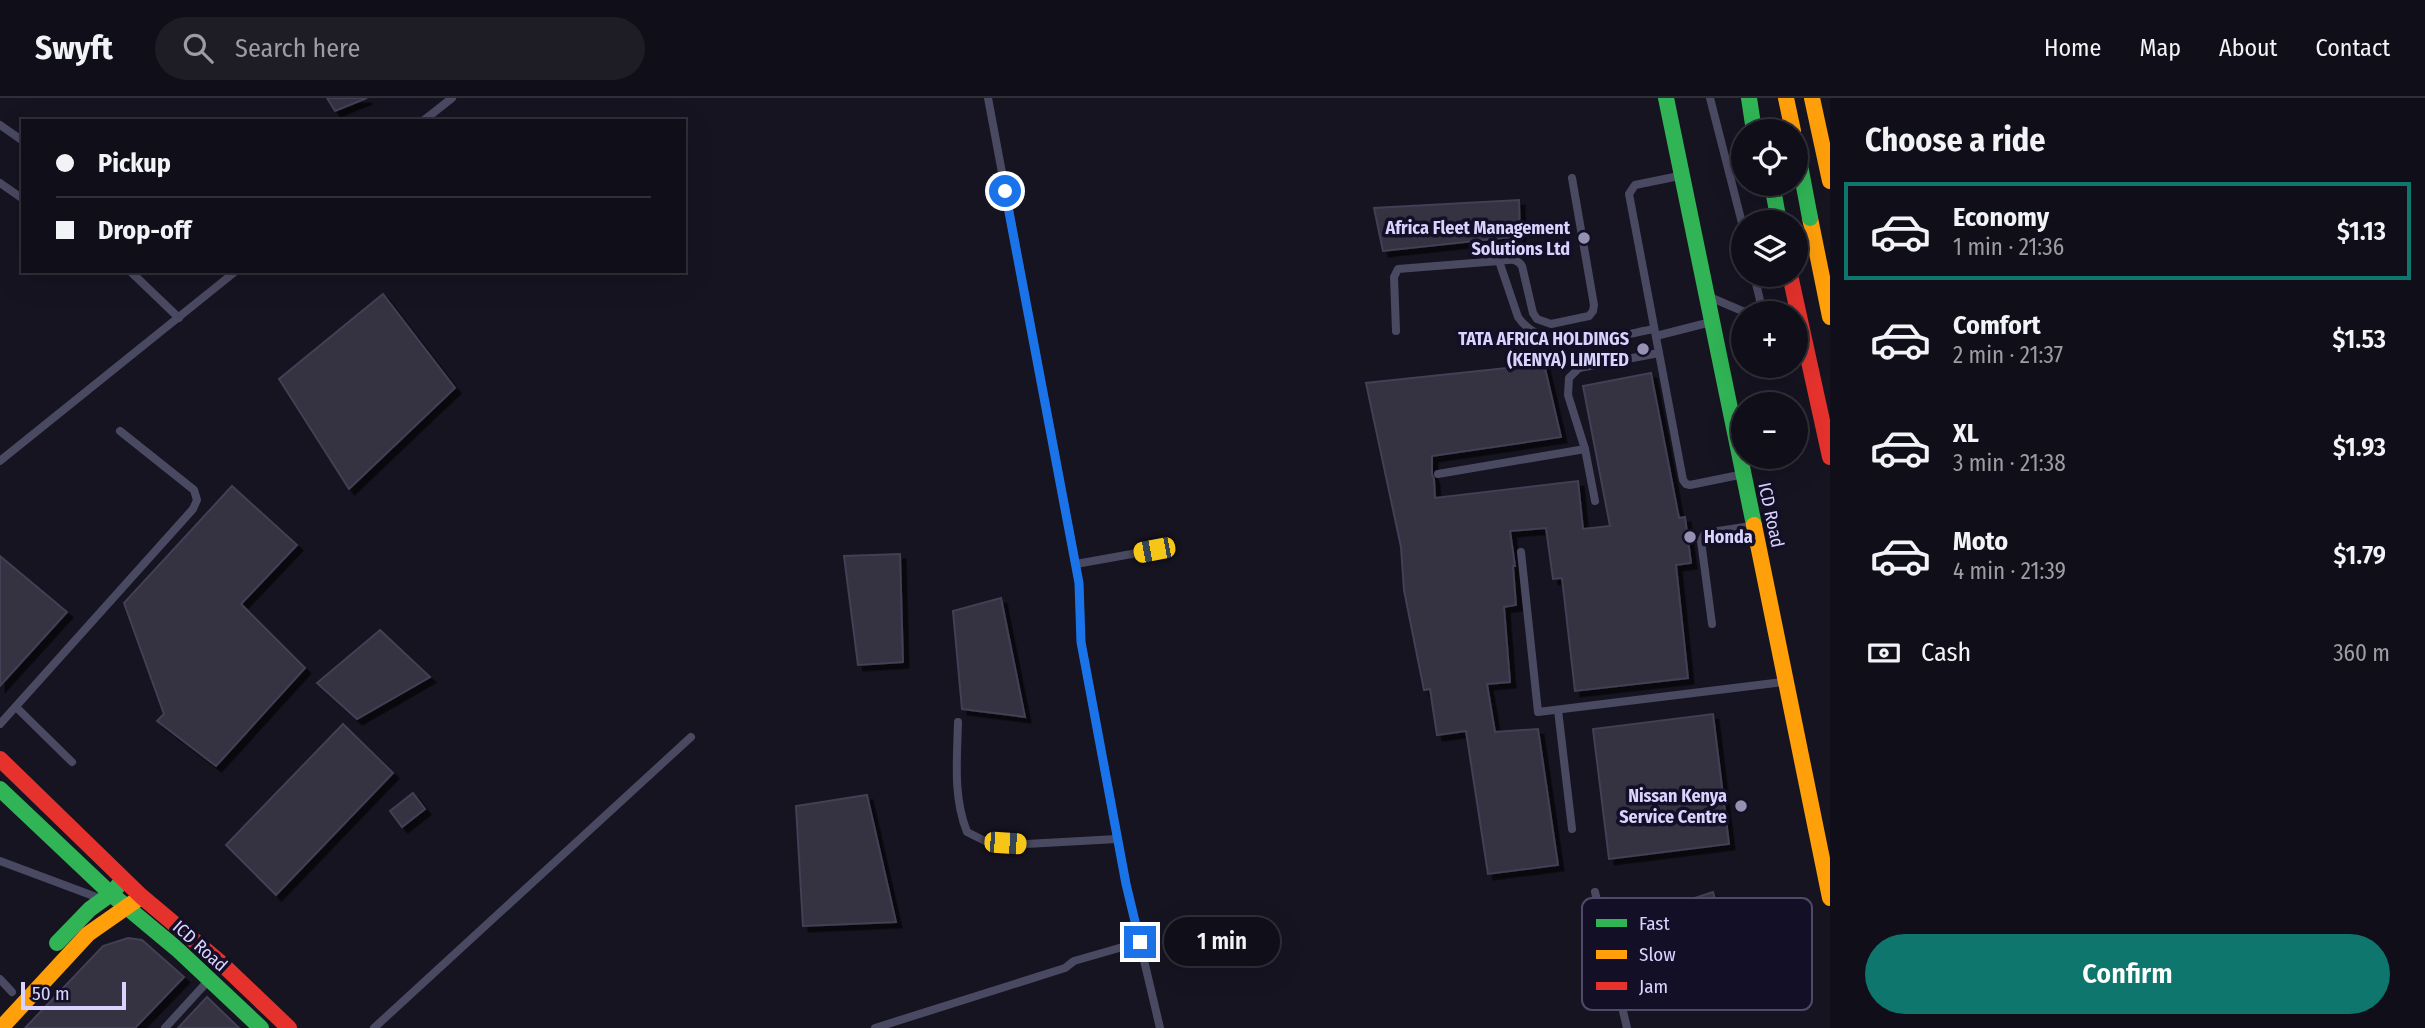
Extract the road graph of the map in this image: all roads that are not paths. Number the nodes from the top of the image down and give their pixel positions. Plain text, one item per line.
1 (452, 98) edge
2 (988, 98) edge
3 (1666, 98) edge
4 (1710, 98) edge
5 (1749, 98) edge
6 (1786, 98) edge
7 (1812, 98) edge
8 (426, 119) edge
9 (1752, 119) edge
10 (1790, 119) edge
11 (0, 125) edge
12 (21, 140) edge
13 (1830, 154) edge
14 (1808, 160) edge
15 (1682, 175) junction
16 (1572, 178) dead end
17 (1830, 181) edge
18 (0, 183) edge
19 (1806, 196) edge
20 (21, 198) edge
21 (1739, 210) edge
22 (1499, 261) junction
23 (132, 273) edge
24 (234, 273) edge
25 (1706, 295) junction
26 (1731, 306) edge
27 (1830, 317) edge
28 (180, 318) junction
29 (1712, 322) junction
30 (1396, 331) dead end
31 (1655, 332) junction
32 (1659, 353) junction
33 (1808, 360) edge
34 (120, 431) dead end
35 (1585, 450) junction
36 (1830, 457) edge
37 (0, 461) edge
38 (1438, 474) dead end
39 (1743, 474) junction
40 (1595, 501) dead end
41 (1754, 526) junction
42 (1154, 550) dead end
43 (1521, 552) dead end
44 (1076, 564) junction
45 (1712, 624) dead end
46 (1786, 682) junction
47 (16, 707) junction
48 (1558, 710) junction
49 (958, 722) dead end
50 (0, 724) edge
51 (691, 737) dead end
52 (0, 759) edge
53 (72, 762) dead end
54 (0, 789) edge
55 (1572, 828) dead end
56 (1117, 839) junction
57 (0, 861) edge
58 (124, 879) junction
59 (1595, 892) dead end
60 (141, 896) junction
61 (107, 897) junction
62 (1596, 898) edge
63 (1830, 898) edge
64 (126, 907) junction
65 (1140, 942) junction
66 (48, 953) dead end
67 (0, 979) edge
68 (209, 979) junction
69 (17, 987) joint
70 (0, 1006) edge
71 (1623, 1010) edge
72 (1, 1028) edge
73 (165, 1028) edge
74 (261, 1028) edge
75 (289, 1028) edge
76 (374, 1028) edge
77 (875, 1028) edge
78 (1160, 1028) edge
79 (1627, 1028) edge

1 - 8 lane
2 - 44 lane
3 - 15 main road, ICD Road
4 - 21 lane
5 - 9 main road
6 - 10 main road
7 - 17 main road, bridge
11 - 12 lane
13 - 14 main road
15 - 25 main road, ICD Road
15 - 31 lane
16 - 22 lane
18 - 20 lane
19 - 27 main road, bridge
22 - 30 lane
22 - 31 lane
23 - 28 lane
24 - 28 lane
25 - 26 lane
25 - 29 main road, ICD Road
28 - 37 lane
29 - 31 lane
29 - 39 main road, ICD Road
31 - 32 lane
32 - 35 lane
32 - 39 lane
33 - 36 main road
34 - 47 lane
35 - 38 lane
35 - 40 lane
39 - 41 main road, ICD Road
41 - 45 lane
41 - 46 main road, ICD Road
42 - 44 lane
43 - 48 lane
44 - 56 lane
46 - 48 lane
46 - 63 main road, ICD Road
47 - 50 lane
47 - 53 lane
48 - 55 lane
49 - 56 lane
51 - 76 lane
52 - 58 main road, ICD Road
54 - 61 main road, ICD Road
56 - 65 lane
57 - 61 lane
58 - 60 main road, ICD Road
58 - 61 main road
59 - 62 lane
60 - 64 main road
60 - 75 main road, ICD Road
61 - 64 main road, ICD Road
61 - 66 main road
64 - 68 main road, ICD Road
64 - 72 main road
65 - 77 lane
65 - 78 lane
67 - 69 lane
68 - 73 lane
68 - 74 main road, ICD Road
69 - 70 main road
71 - 79 lane

